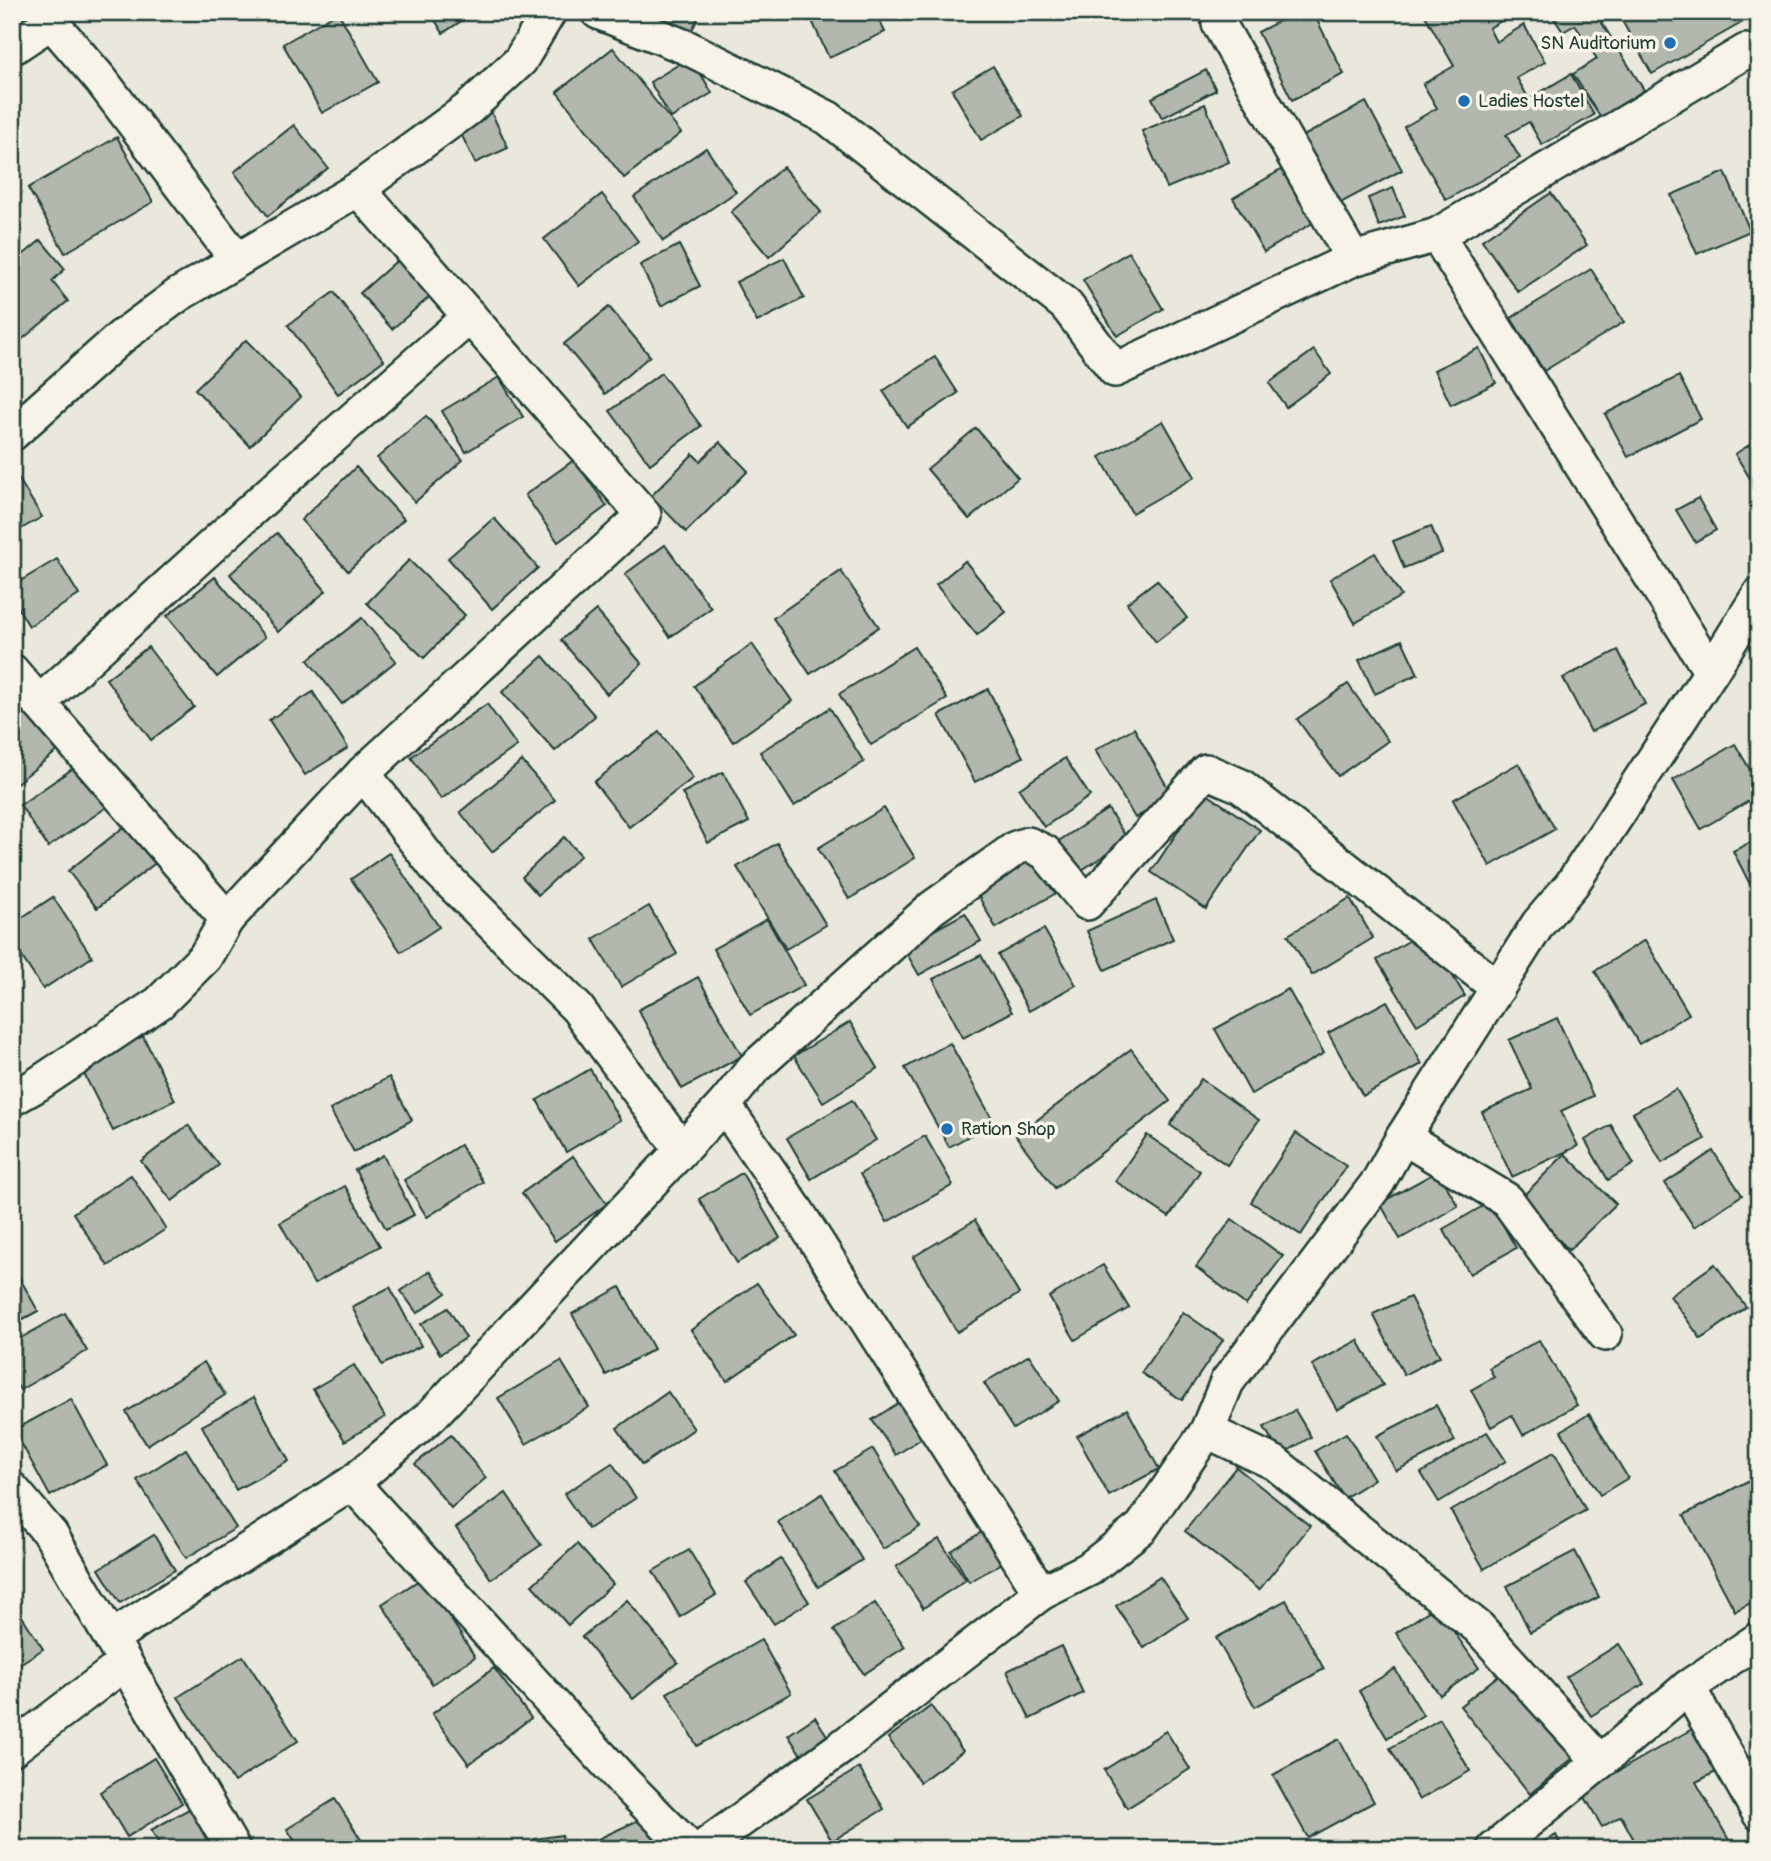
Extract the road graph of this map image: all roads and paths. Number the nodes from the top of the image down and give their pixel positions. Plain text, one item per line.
1 (549, 12) edge
2 (598, 12) edge
3 (1219, 24) dead end
4 (12, 48) edge
5 (1746, 51) dead end
6 (358, 189) junction
7 (1437, 234) junction
8 (1353, 259) junction
9 (237, 260) junction
10 (470, 316) junction
11 (12, 434) edge
12 (1759, 595) edge
13 (12, 671) edge
14 (1712, 672) junction
15 (40, 703) junction
16 (363, 773) junction
17 (227, 919) junction
18 (1498, 988) junction
19 (12, 1099) edge
20 (724, 1105) junction
21 (1403, 1137) junction
22 (681, 1149) junction
23 (1605, 1334) dead end
24 (1207, 1431) junction
25 (352, 1483) junction
26 (12, 1489) edge
27 (1041, 1593) junction
28 (1759, 1639) edge
29 (118, 1650) junction
30 (1688, 1687) junction
31 (12, 1749) edge
32 (1600, 1762) junction
33 (1759, 1813) edge
34 (233, 1849) edge
35 (690, 1849) edge
36 (701, 1849) edge
37 (1493, 1849) edge

1 - 6 street
2 - 8 street
3 - 8 street
4 - 9 street
5 - 7 street
6 - 9 street
6 - 10 street
7 - 8 street
7 - 14 street
9 - 11 street
10 - 15 street
10 - 16 street
12 - 14 street
13 - 15 street
14 - 18 street
15 - 17 street
16 - 17 street
16 - 22 street
17 - 19 street
18 - 20 street
18 - 21 street
20 - 22 street
20 - 27 street
21 - 23 street
21 - 24 street
22 - 25 street
24 - 27 street
24 - 32 street
25 - 29 street
25 - 35 street
26 - 29 street
27 - 36 street
28 - 30 street
29 - 31 street
29 - 34 street
30 - 32 street
30 - 33 street
32 - 37 street

